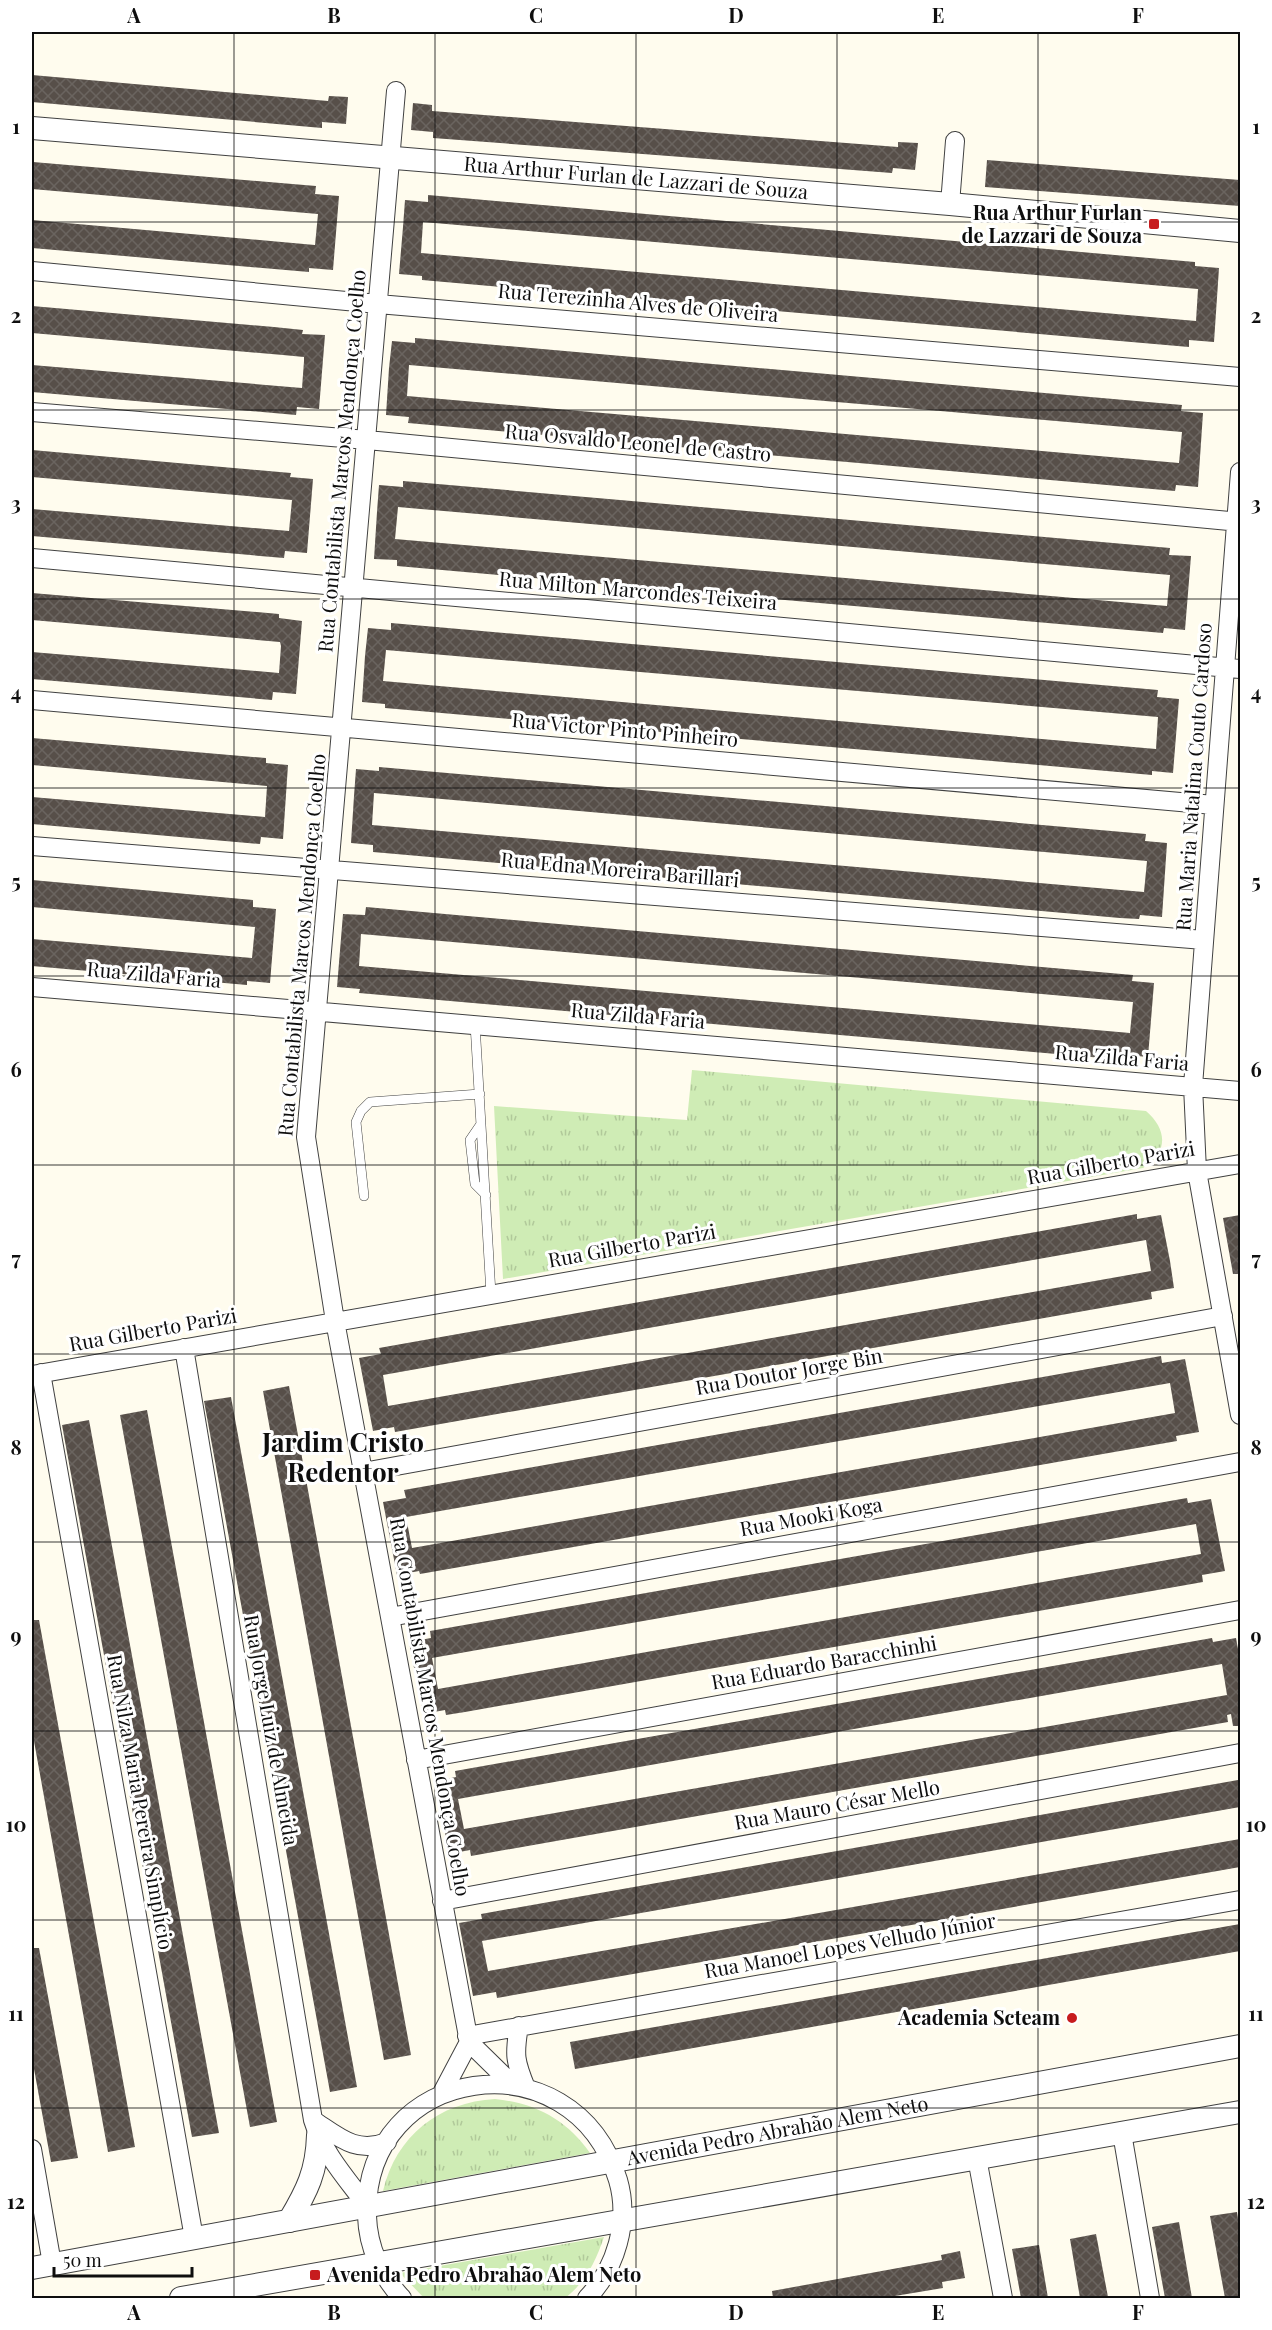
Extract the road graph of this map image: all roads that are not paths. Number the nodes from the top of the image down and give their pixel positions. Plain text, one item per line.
1 (396, 91) dead end
2 (32, 128) edge
3 (955, 141) dead end
4 (391, 158) junction
5 (950, 204) junction
6 (1240, 231) edge
7 (32, 271) edge
8 (378, 304) junction
9 (1240, 377) edge
10 (32, 412) edge
11 (367, 440) junction
12 (1240, 472) edge
13 (1239, 522) edge
14 (32, 558) edge
15 (354, 587) junction
16 (1233, 668) edge
17 (32, 700) edge
18 (342, 727) junction
19 (1214, 805) junction
20 (32, 846) edge
21 (330, 869) junction
22 (1204, 940) junction
23 (32, 987) edge
24 (318, 1010) junction
25 (475, 1024) junction
26 (1193, 1086) junction
27 (1240, 1091) edge
28 (480, 1094) junction
29 (1240, 1164) edge
30 (1197, 1171) junction
31 (364, 1196) dead end
32 (491, 1294) junction
33 (1223, 1316) junction
34 (335, 1321) junction
35 (184, 1348) junction
36 (36, 1374) edge
37 (1240, 1414) edge
38 (1240, 1462) edge
39 (363, 1472) junction
40 (1240, 1610) edge
41 (390, 1617) junction
42 (1240, 1753) edge
43 (416, 1760) junction
44 (1240, 1900) edge
45 (442, 1901) junction
46 (519, 2026) junction
47 (468, 2039) junction
48 (1240, 2046) edge
49 (520, 2087) junction
50 (441, 2095) junction
51 (1240, 2112) edge
52 (316, 2128) junction
53 (1122, 2133) junction
54 (387, 2142) junction
55 (32, 2149) edge
56 (977, 2158) junction
57 (612, 2162) junction
58 (367, 2206) junction
59 (290, 2221) junction
60 (621, 2221) junction
61 (194, 2238) junction
62 (378, 2264) junction
63 (42, 2266) edge
64 (181, 2298) edge
65 (402, 2298) edge
66 (587, 2298) edge
67 (1003, 2298) edge
68 (1150, 2298) edge

1 - 4 street, Rua Contabilista Marcos Mendonça Coelho
2 - 4 street, Rua Arthur Furlan de Lazzari de Souza
3 - 5 street
4 - 5 street, Rua Arthur Furlan de Lazzari de Souza
4 - 8 street, Rua Contabilista Marcos Mendonça Coelho
5 - 6 street, Rua Arthur Furlan de Lazzari de Souza
7 - 8 street, Rua Terezinha Alves de Oliveira
8 - 9 street, Rua Terezinha Alves de Oliveira
8 - 11 street, Rua Contabilista Marcos Mendonça Coelho
10 - 11 street, Rua Osvaldo Leonel de Castro
11 - 13 street, Rua Osvaldo Leonel de Castro
11 - 15 street, Rua Contabilista Marcos Mendonça Coelho
12 - 13 street, Rua Maria Natalina Couto Cardoso
13 - 16 street, Rua Maria Natalina Couto Cardoso
14 - 15 street, Rua Milton Marcondes Teixeira
15 - 16 street, Rua Milton Marcondes Teixeira
15 - 18 street, Rua Contabilista Marcos Mendonça Coelho
16 - 19 street, Rua Maria Natalina Couto Cardoso
17 - 18 street, Rua Victor Pinto Pinheiro
18 - 19 street, Rua Victor Pinto Pinheiro
18 - 21 street, Rua Contabilista Marcos Mendonça Coelho
19 - 22 street, Rua Maria Natalina Couto Cardoso
20 - 21 street, Rua Edna Moreira Barillari
21 - 22 street, Rua Edna Moreira Barillari
21 - 24 street, Rua Contabilista Marcos Mendonça Coelho
22 - 26 street, Rua Maria Natalina Couto Cardoso
23 - 24 street, Rua Zilda Faria
24 - 25 street, Rua Zilda Faria
24 - 34 street, Rua Contabilista Marcos Mendonça Coelho
25 - 26 street, Rua Zilda Faria
25 - 28 lane
26 - 27 street, Rua Zilda Faria
26 - 30 street, Rua Maria Natalina Couto Cardoso
28 - 31 lane
28 - 32 lane
29 - 30 street, Rua Gilberto Parizi
30 - 32 street, Rua Gilberto Parizi
30 - 33 street, Rua Maria Natalina Couto Cardoso
32 - 34 street, Rua Gilberto Parizi
33 - 37 street, Rua Maria Natalina Couto Cardoso
33 - 39 street, Rua Doutor Jorge Bin
34 - 35 street, Rua Gilberto Parizi
34 - 39 street, Rua Contabilista Marcos Mendonça Coelho
35 - 36 street, Rua Gilberto Parizi
35 - 52 street, Rua Jorge Luiz de Almeida
36 - 61 street, Rua Nilza Maria Pereira Simplício
38 - 41 street, Rua Mooki Koga
39 - 41 street, Rua Contabilista Marcos Mendonça Coelho
40 - 43 street, Rua Eduardo Baracchinhi
41 - 43 street, Rua Contabilista Marcos Mendonça Coelho
42 - 45 street, Rua Mauro César Mello
43 - 45 street, Rua Contabilista Marcos Mendonça Coelho
44 - 46 street, Rua Manoel Lopes Velludo Júnior
45 - 47 street, Rua Contabilista Marcos Mendonça Coelho
46 - 47 street, Rua Manoel Lopes Velludo Júnior
46 - 49 street
47 - 49 street
47 - 50 street
48 - 57 street, Avenida Pedro Abrahão Alem Neto
49 - 50 street
49 - 57 street
50 - 54 street
51 - 53 street
52 - 54 street
52 - 58 street, Rua Jorge Luiz de Almeida
52 - 59 street
53 - 56 street
53 - 68 street
54 - 58 street
55 - 63 street
56 - 60 street
56 - 67 street
57 - 58 street, Avenida Pedro Abrahão Alem Neto
57 - 60 street
58 - 59 street, Avenida Pedro Abrahão Alem Neto
58 - 62 street
59 - 61 street, Avenida Pedro Abrahão Alem Neto
60 - 62 street
60 - 66 street
61 - 63 street, Avenida Pedro Abrahão Alem Neto
62 - 64 street
62 - 65 street

